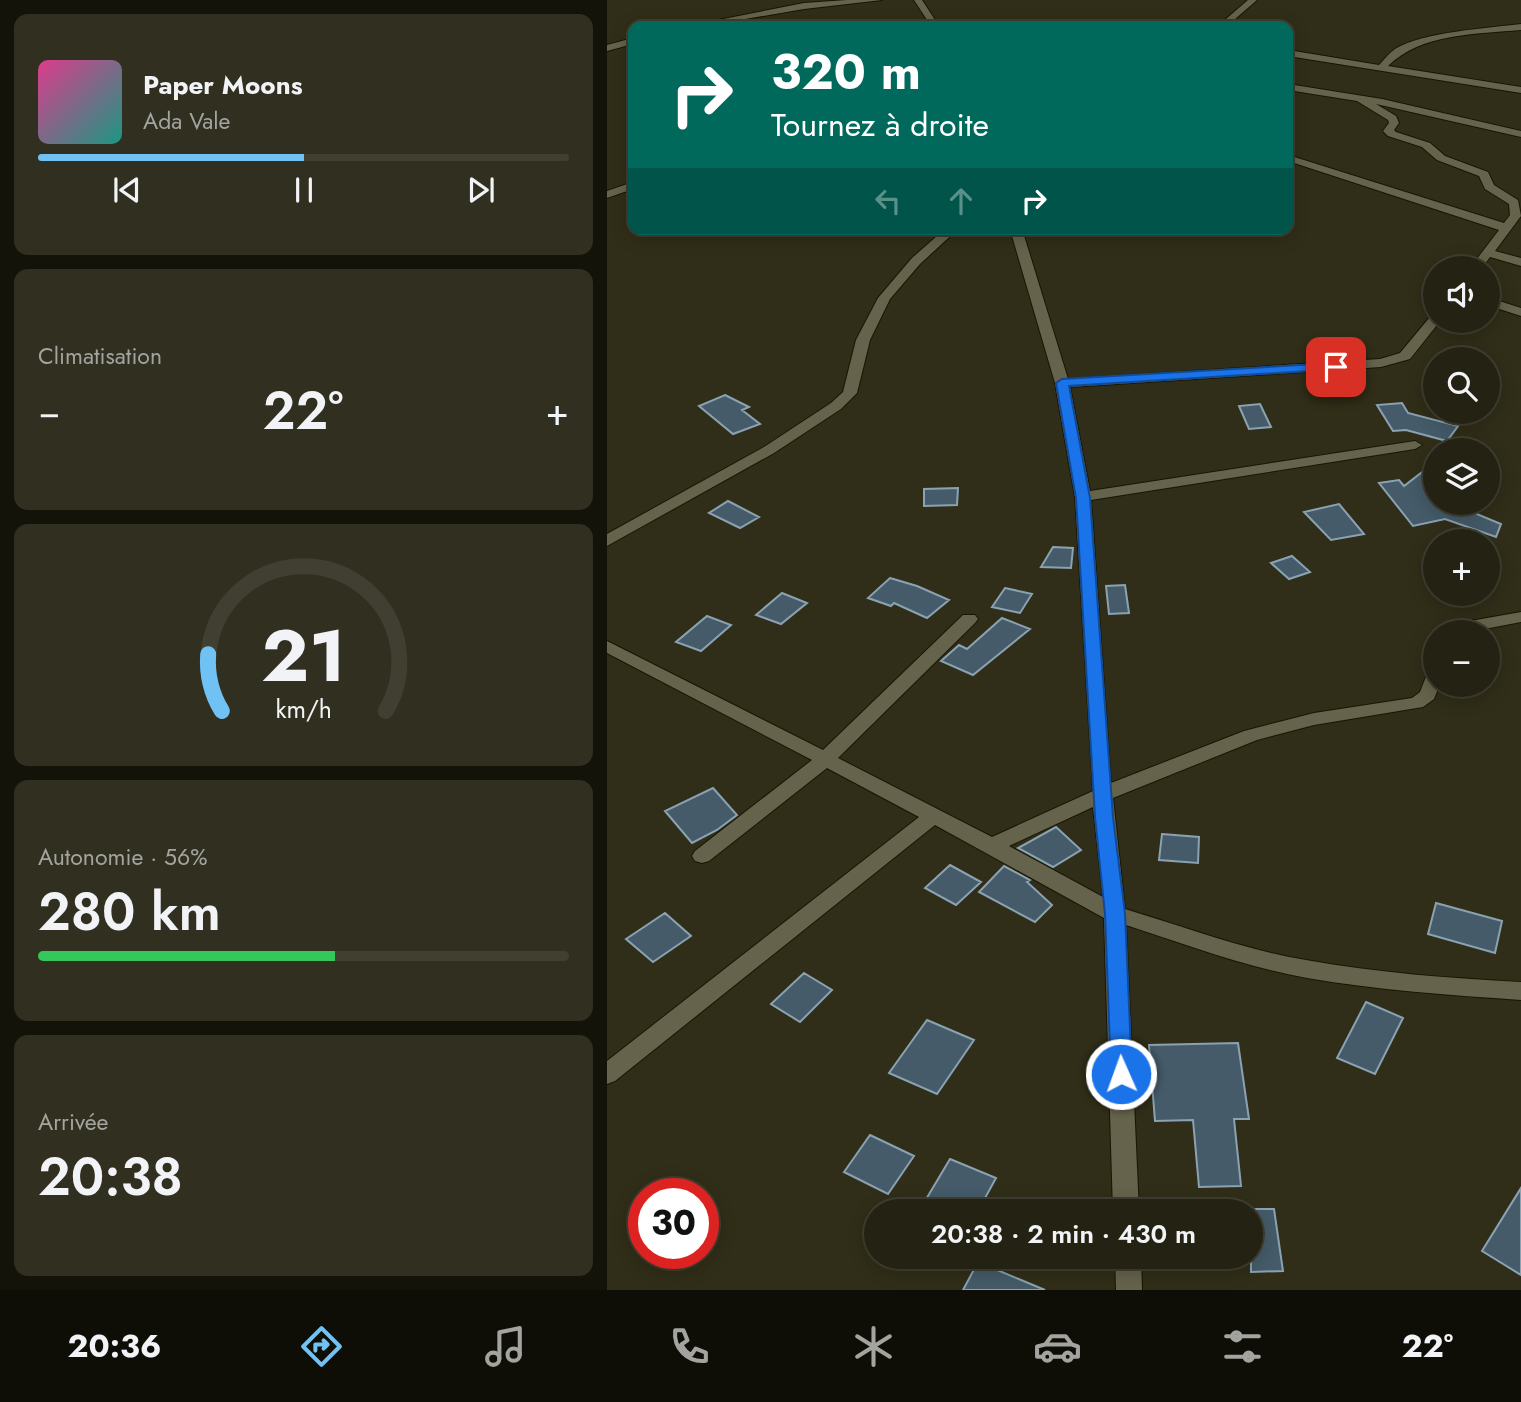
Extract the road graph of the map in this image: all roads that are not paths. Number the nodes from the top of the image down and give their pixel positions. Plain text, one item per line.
1 (878, 0) edge
2 (918, 0) edge
3 (1253, 0) edge
4 (720, 21) edge
5 (932, 21) edge
6 (1228, 21) edge
7 (1521, 27) edge
8 (628, 42) edge
9 (607, 48) edge
10 (1293, 54) edge
11 (1383, 66) junction
12 (1293, 88) edge
13 (1521, 90) edge
14 (1359, 98) junction
15 (1521, 134) edge
16 (1293, 160) edge
17 (628, 187) edge
18 (607, 195) edge
19 (1512, 226) edge
20 (945, 235) edge
21 (1018, 235) edge
22 (1487, 253) junction
23 (1485, 256) edge
24 (1521, 262) edge
25 (1500, 305) edge
26 (1521, 312) edge
27 (1424, 333) edge
28 (1062, 383) junction
29 (1415, 445) dead end
30 (1083, 498) junction
31 (607, 541) edge
32 (1521, 617) edge
33 (969, 619) dead end
34 (1500, 620) edge
35 (607, 646) edge
36 (1425, 697) edge
37 (825, 760) junction
38 (1105, 793) junction
39 (933, 816) junction
40 (992, 846) junction
41 (702, 856) dead end
42 (1115, 914) junction
43 (1521, 990) edge
44 (607, 1074) edge
45 (1126, 1199) edge
46 (1128, 1269) edge
47 (1129, 1290) edge

1 - 4 street
2 - 5 street
3 - 6 street
7 - 11 street
8 - 9 street
10 - 11 street
11 - 13 street
12 - 14 street
14 - 15 street
14 - 19 street
16 - 19 street
17 - 18 street
19 - 22 street
20 - 31 street
21 - 28 street
22 - 23 street
22 - 24 street
25 - 26 street
27 - 28 street
28 - 30 street
29 - 30 street
30 - 38 street
32 - 34 street
33 - 37 street
35 - 37 street
36 - 38 street
37 - 39 street
37 - 41 street
38 - 40 street
38 - 42 street
39 - 40 street
39 - 44 street
40 - 42 street
42 - 43 street
42 - 45 street
46 - 47 street

